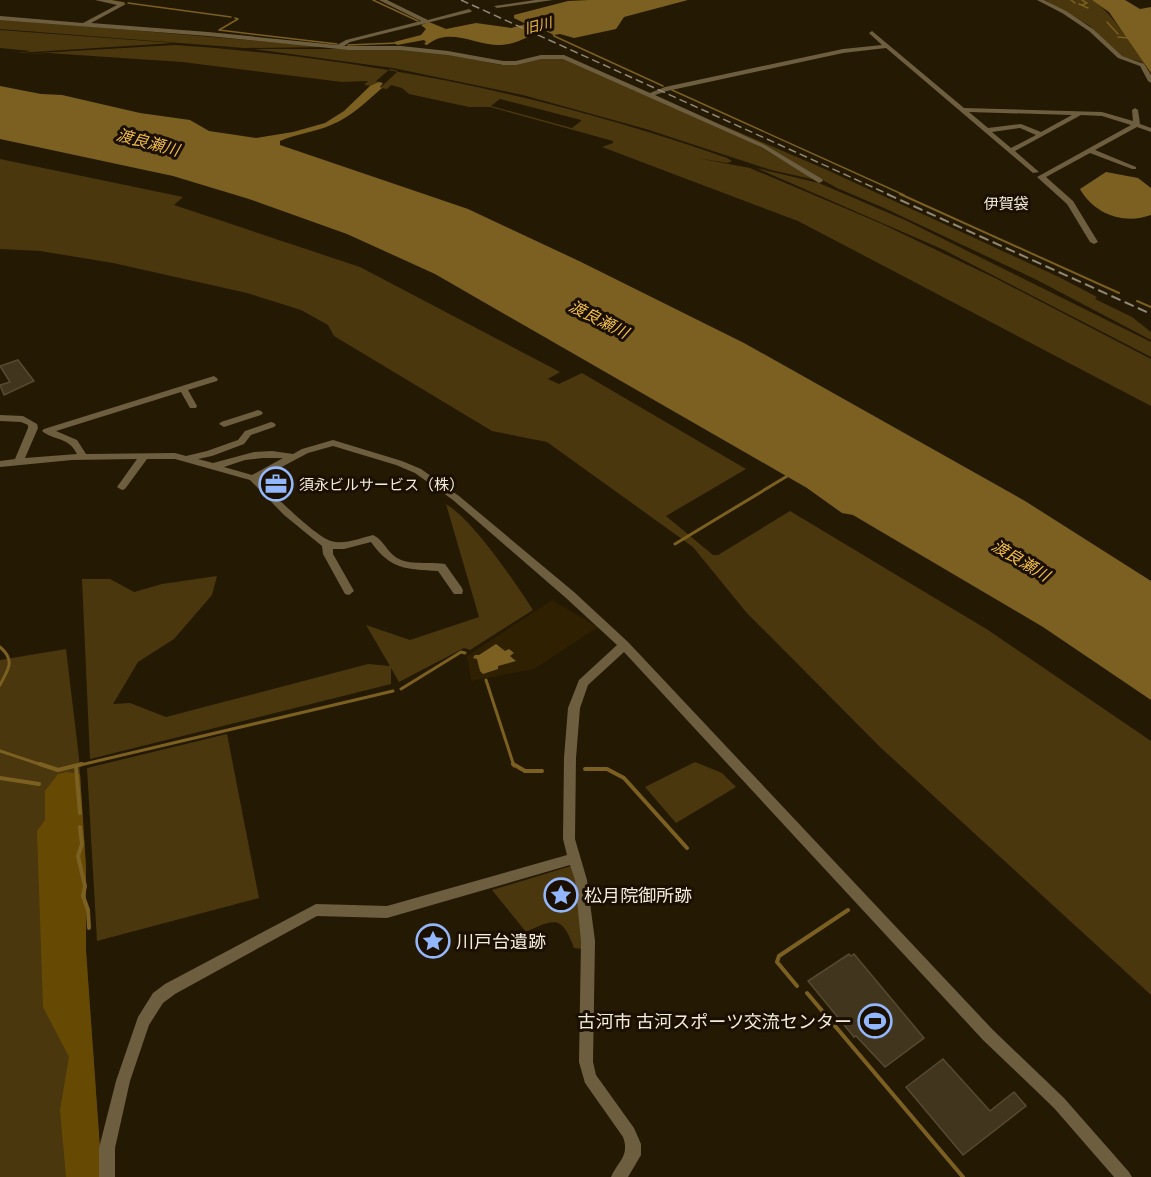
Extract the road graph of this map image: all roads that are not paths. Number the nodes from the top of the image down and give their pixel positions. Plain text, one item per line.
1 (98, 0) edge
2 (382, 0) edge
3 (550, 0) edge
4 (1040, 0) edge
5 (497, 6) dead end
6 (469, 11) dead end
7 (0, 18) edge
8 (426, 21) junction
9 (85, 24) junction
10 (872, 33) dead end
11 (887, 46) junction
12 (338, 47) junction
13 (1151, 81) edge
14 (650, 95) junction
15 (963, 110) junction
16 (1135, 110) dead end
17 (1081, 113) junction
18 (1137, 124) junction
19 (989, 130) junction
20 (1151, 130) edge
21 (1042, 135) junction
22 (1012, 150) junction
23 (1091, 151) junction
24 (1134, 168) dead end
25 (1035, 171) dead end
26 (819, 181) dead end
27 (1094, 242) dead end
28 (214, 379) dead end
29 (183, 388) junction
30 (193, 406) dead end
31 (258, 413) dead end
32 (0, 418) edge
33 (224, 423) dead end
34 (271, 424) dead end
35 (33, 428) junction
36 (47, 431) junction
37 (144, 456) junction
38 (83, 457) junction
39 (294, 457) junction
40 (188, 458) junction
41 (19, 462) junction
42 (0, 464) edge
43 (215, 466) junction
44 (253, 478) junction
45 (122, 487) dead end
46 (327, 544) junction
47 (349, 591) dead end
48 (458, 591) dead end
49 (624, 645) junction
50 (573, 859) junction
51 (107, 1177) edge
52 (619, 1177) edge
53 (1124, 1177) edge

1 - 9 street
2 - 8 street
3 - 5 street
4 - 13 street
6 - 8 street
7 - 9 street
8 - 12 street
9 - 12 street
10 - 11 street
11 - 14 street
11 - 15 street
12 - 14 street
14 - 26 street
15 - 17 street
15 - 19 street
16 - 18 street
17 - 18 street
17 - 21 street
18 - 20 street
18 - 23 street
19 - 21 street
19 - 22 street
21 - 22 street
22 - 25 street
23 - 24 street
23 - 27 street
28 - 29 street
29 - 30 street
29 - 36 street
31 - 33 street
32 - 35 street
34 - 40 street
35 - 36 street
35 - 41 street
36 - 38 street
37 - 38 street
37 - 40 street
37 - 45 street
38 - 41 street
39 - 43 street
39 - 44 street
39 - 49 street
40 - 43 street
41 - 42 street
43 - 44 street
44 - 46 street
46 - 47 street
46 - 48 street
49 - 50 street
49 - 53 street
50 - 51 street
50 - 52 street

